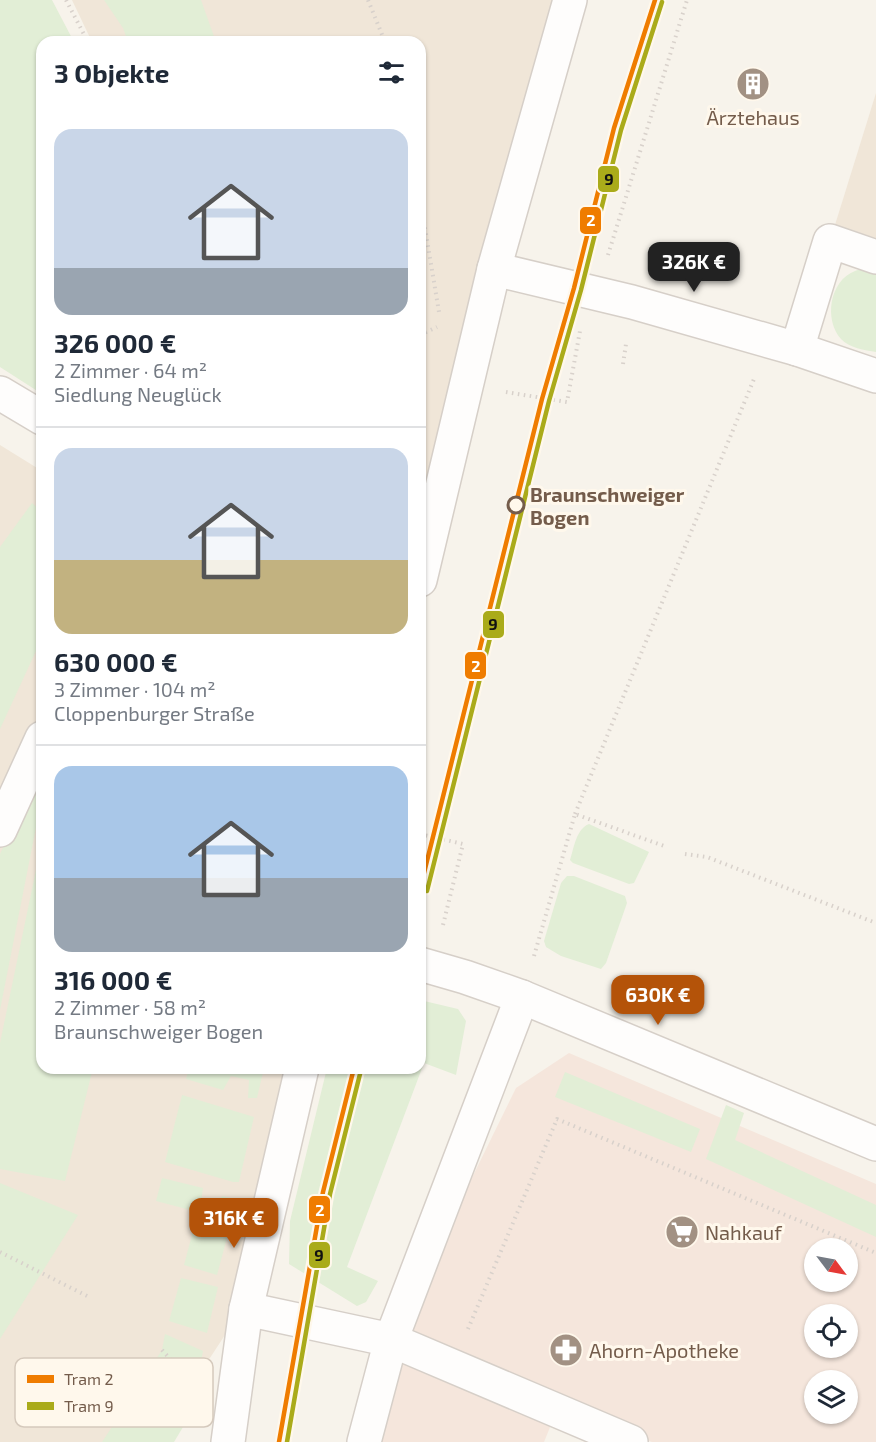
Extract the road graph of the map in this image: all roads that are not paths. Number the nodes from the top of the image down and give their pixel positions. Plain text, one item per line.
1 (570, 0) edge
2 (876, 257) edge
3 (494, 269) junction
4 (797, 348) junction
5 (876, 376) edge
6 (0, 393) edge
7 (36, 414) edge
8 (426, 555) edge
9 (36, 751) edge
10 (0, 830) edge
11 (426, 965) edge
12 (522, 997) junction
13 (301, 1074) edge
14 (876, 1144) edge
15 (246, 1309) junction
16 (391, 1340) junction
17 (228, 1442) edge
18 (364, 1442) edge
19 (631, 1442) edge

1 - 3 street
2 - 4 street
3 - 4 street
3 - 8 street
4 - 5 street
6 - 7 street
9 - 10 street
11 - 12 street
12 - 14 street
12 - 16 street
13 - 15 street
15 - 16 street
15 - 17 street
16 - 18 street
16 - 19 street

